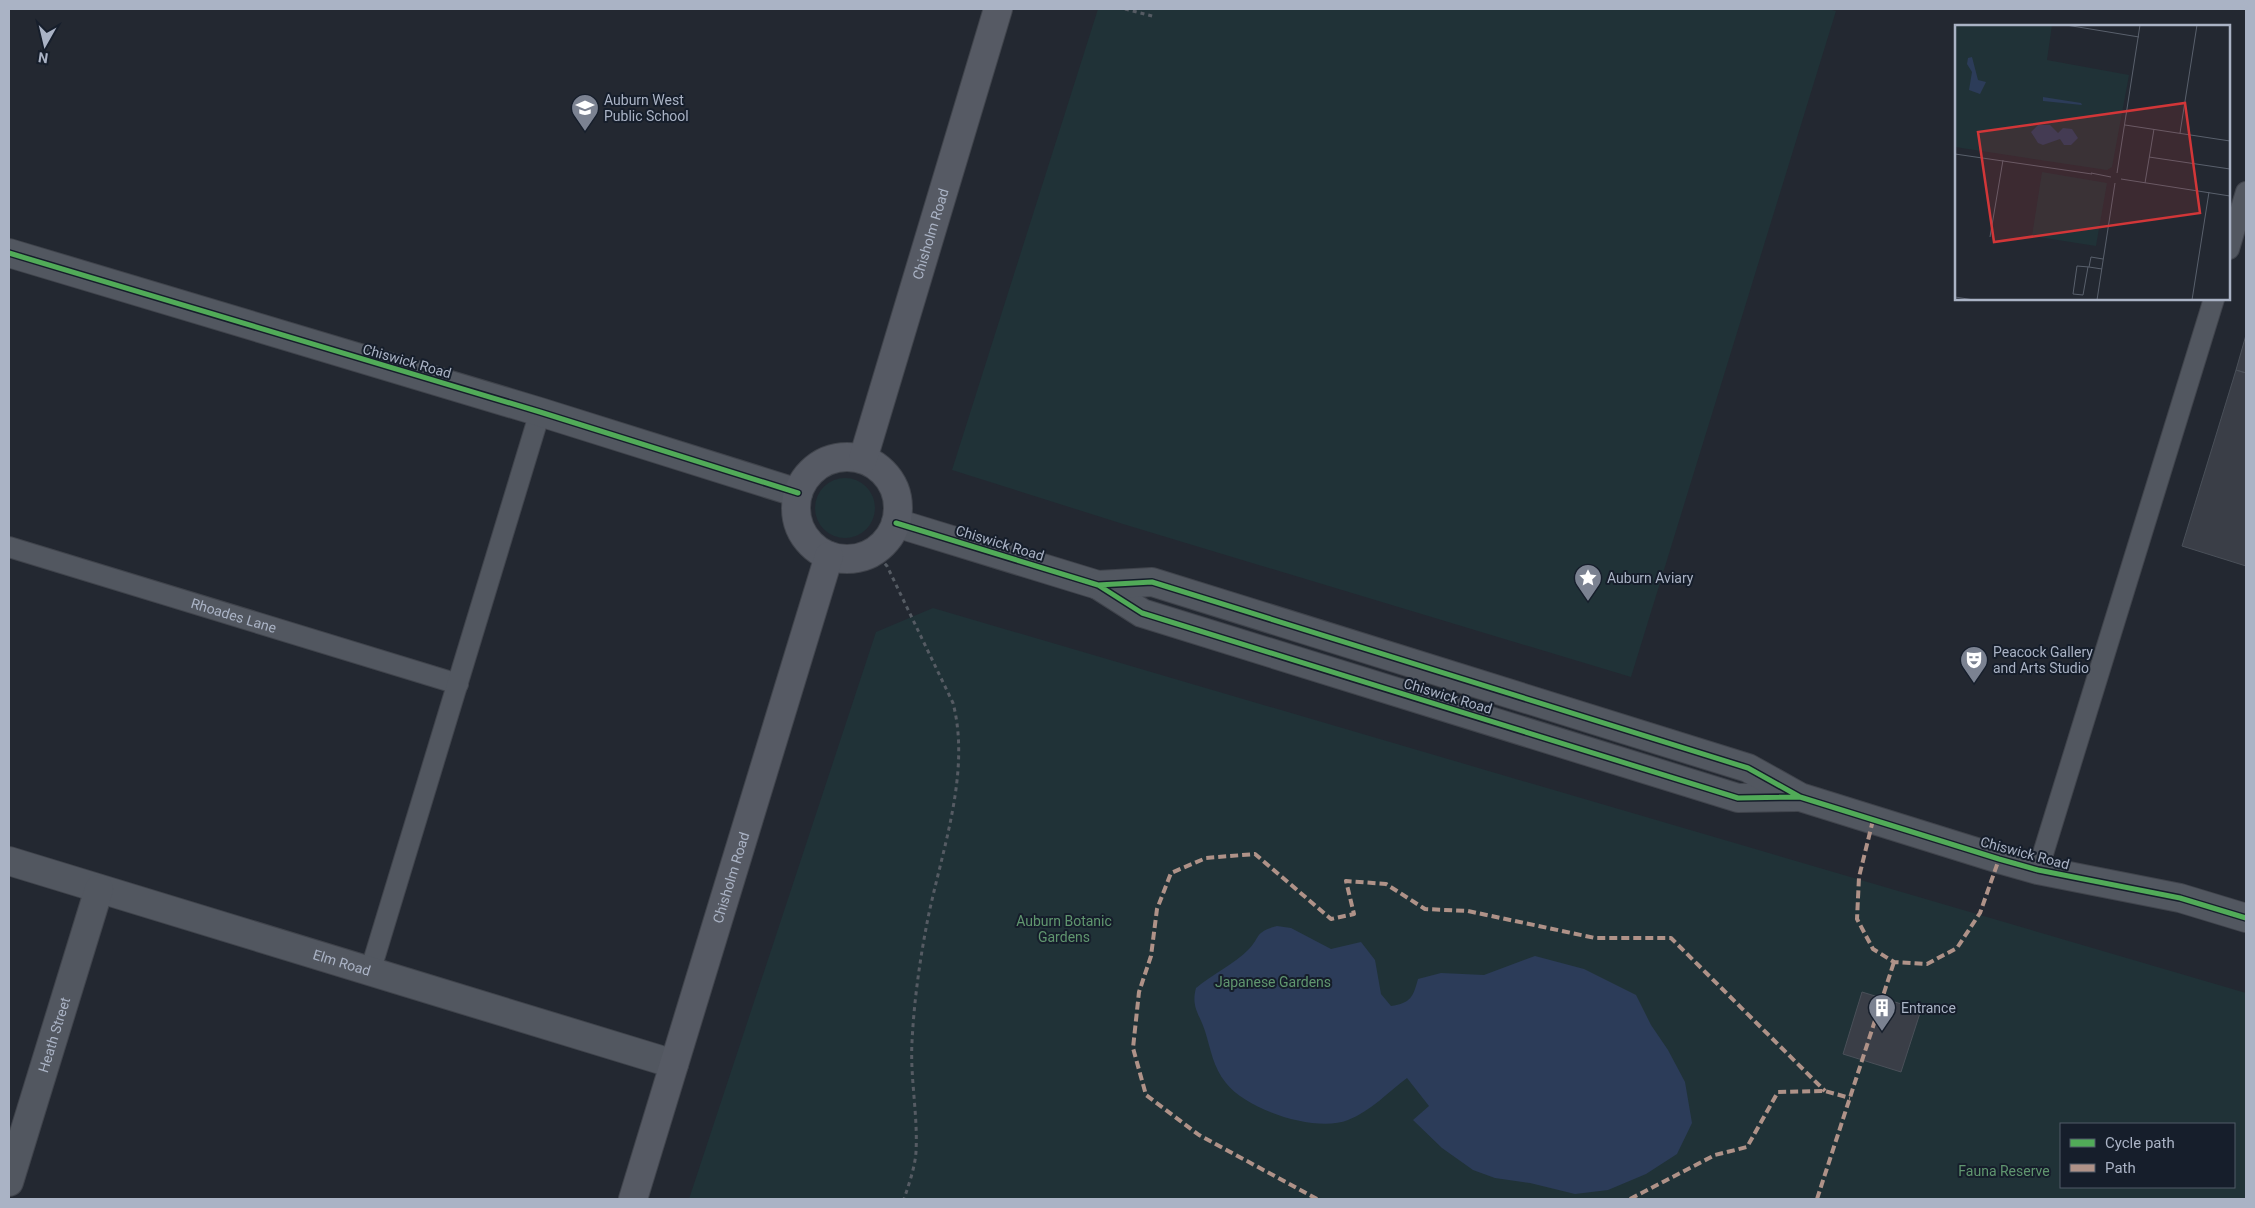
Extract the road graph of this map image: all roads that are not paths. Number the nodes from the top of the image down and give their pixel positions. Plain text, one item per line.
1 (998, 9) edge
2 (2246, 192) edge
3 (2230, 246) edge
4 (9, 253) edge
5 (2214, 300) edge
6 (540, 412) junction
7 (863, 459) junction
8 (798, 493) junction
9 (896, 523) junction
10 (9, 547) edge
11 (829, 556) junction
12 (458, 684) junction
13 (9, 861) edge
14 (2038, 870) junction
15 (99, 889) junction
16 (2246, 918) edge
17 (370, 972) junction
18 (674, 1064) junction
19 (9, 1182) edge
20 (633, 1199) edge

1 - 7 main road, Chisholm Road
2 - 3 lane
4 - 6 street, Chiswick Road
5 - 14 lane
6 - 8 street, Chiswick Road
6 - 12 lane
7 - 8 main road
7 - 9 main road
8 - 11 main road
9 - 11 main road
9 - 14 street, Chiswick Road
10 - 12 lane, Rhoades Lane
11 - 18 main road, Chisholm Road
12 - 17 lane
13 - 15 street, Elm Road
14 - 16 street, Chiswick Road
15 - 17 street, Elm Road
15 - 19 street, Heath Street
17 - 18 street, Elm Road
18 - 20 main road, Chisholm Road

